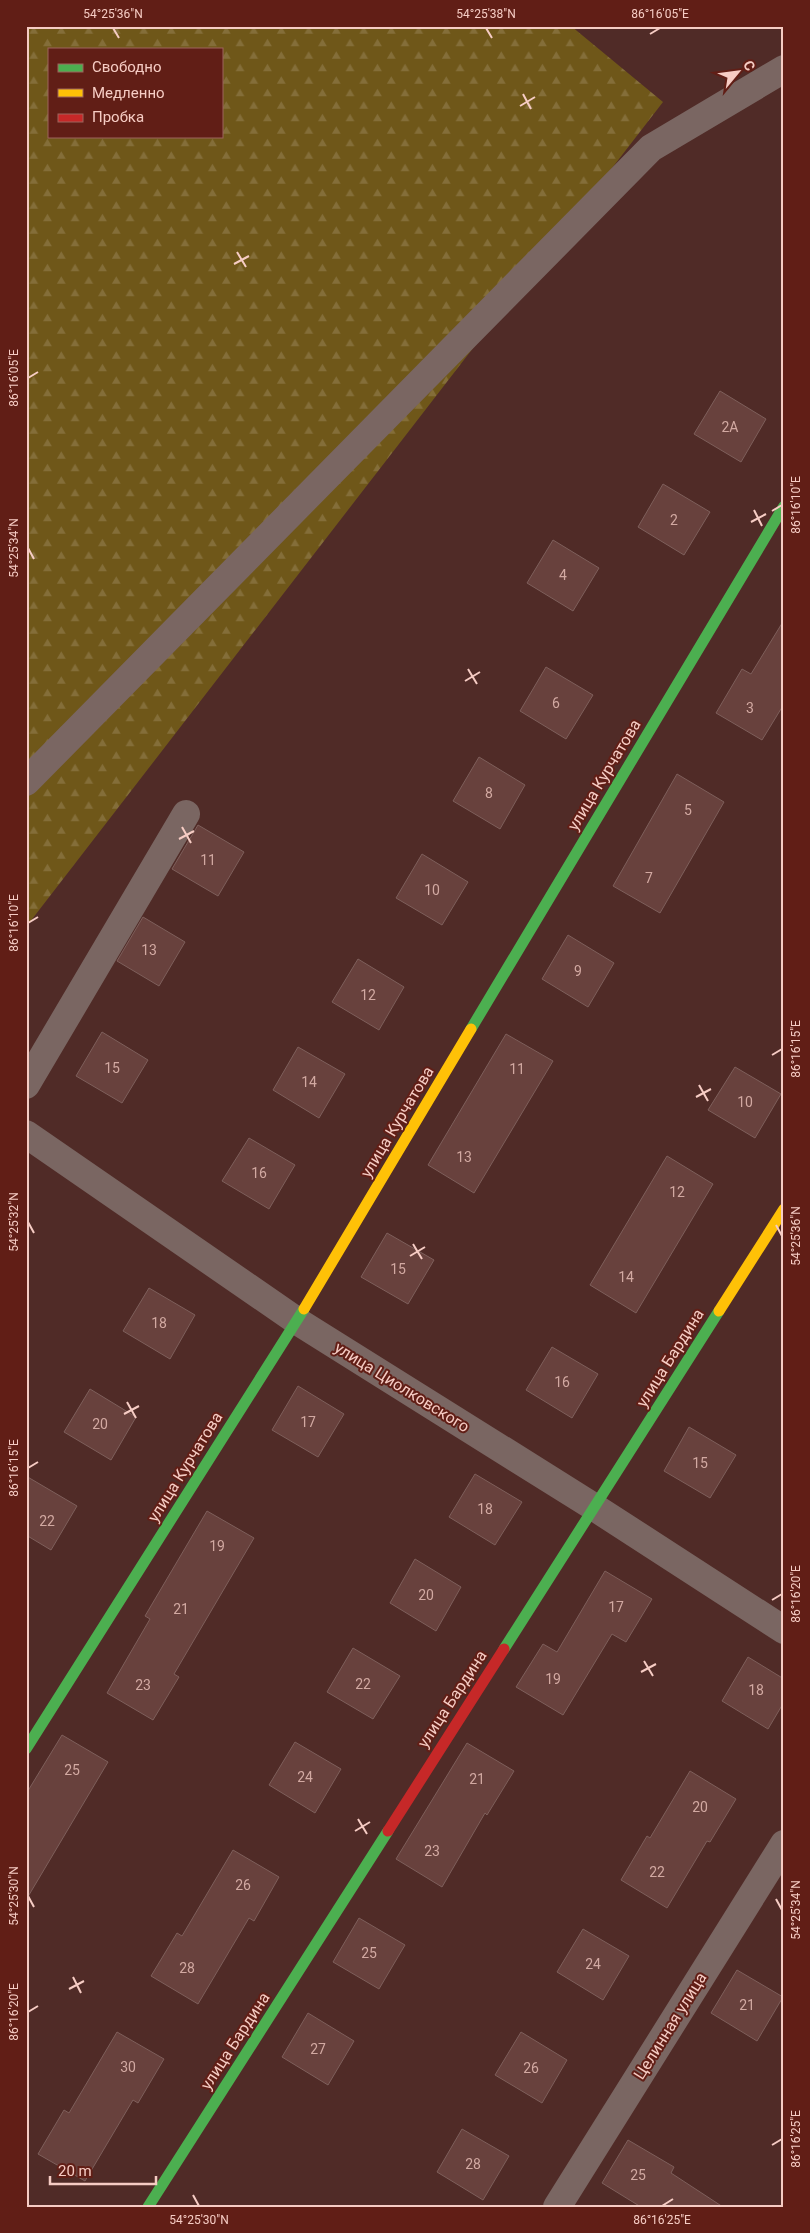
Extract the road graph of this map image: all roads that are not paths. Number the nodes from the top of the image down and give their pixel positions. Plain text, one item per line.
1 (784, 69) edge
2 (784, 506) edge
3 (26, 782) edge
4 (186, 814) dead end
5 (26, 1084) edge
6 (26, 1134) edge
7 (784, 1210) edge
8 (297, 1322) junction
9 (594, 1507) junction
10 (784, 1630) edge
11 (26, 1749) edge
12 (784, 1844) edge
13 (148, 2207) edge
14 (557, 2207) edge

1 - 3 street
2 - 8 street, улица Курчатова
4 - 5 street
6 - 8 street, улица Циолковского
7 - 9 street, улица Бардина
8 - 9 street, улица Циолковского
8 - 11 street, улица Курчатова
9 - 10 street, улица Циолковского
9 - 13 street, улица Бардина
12 - 14 street, Целинная улица

